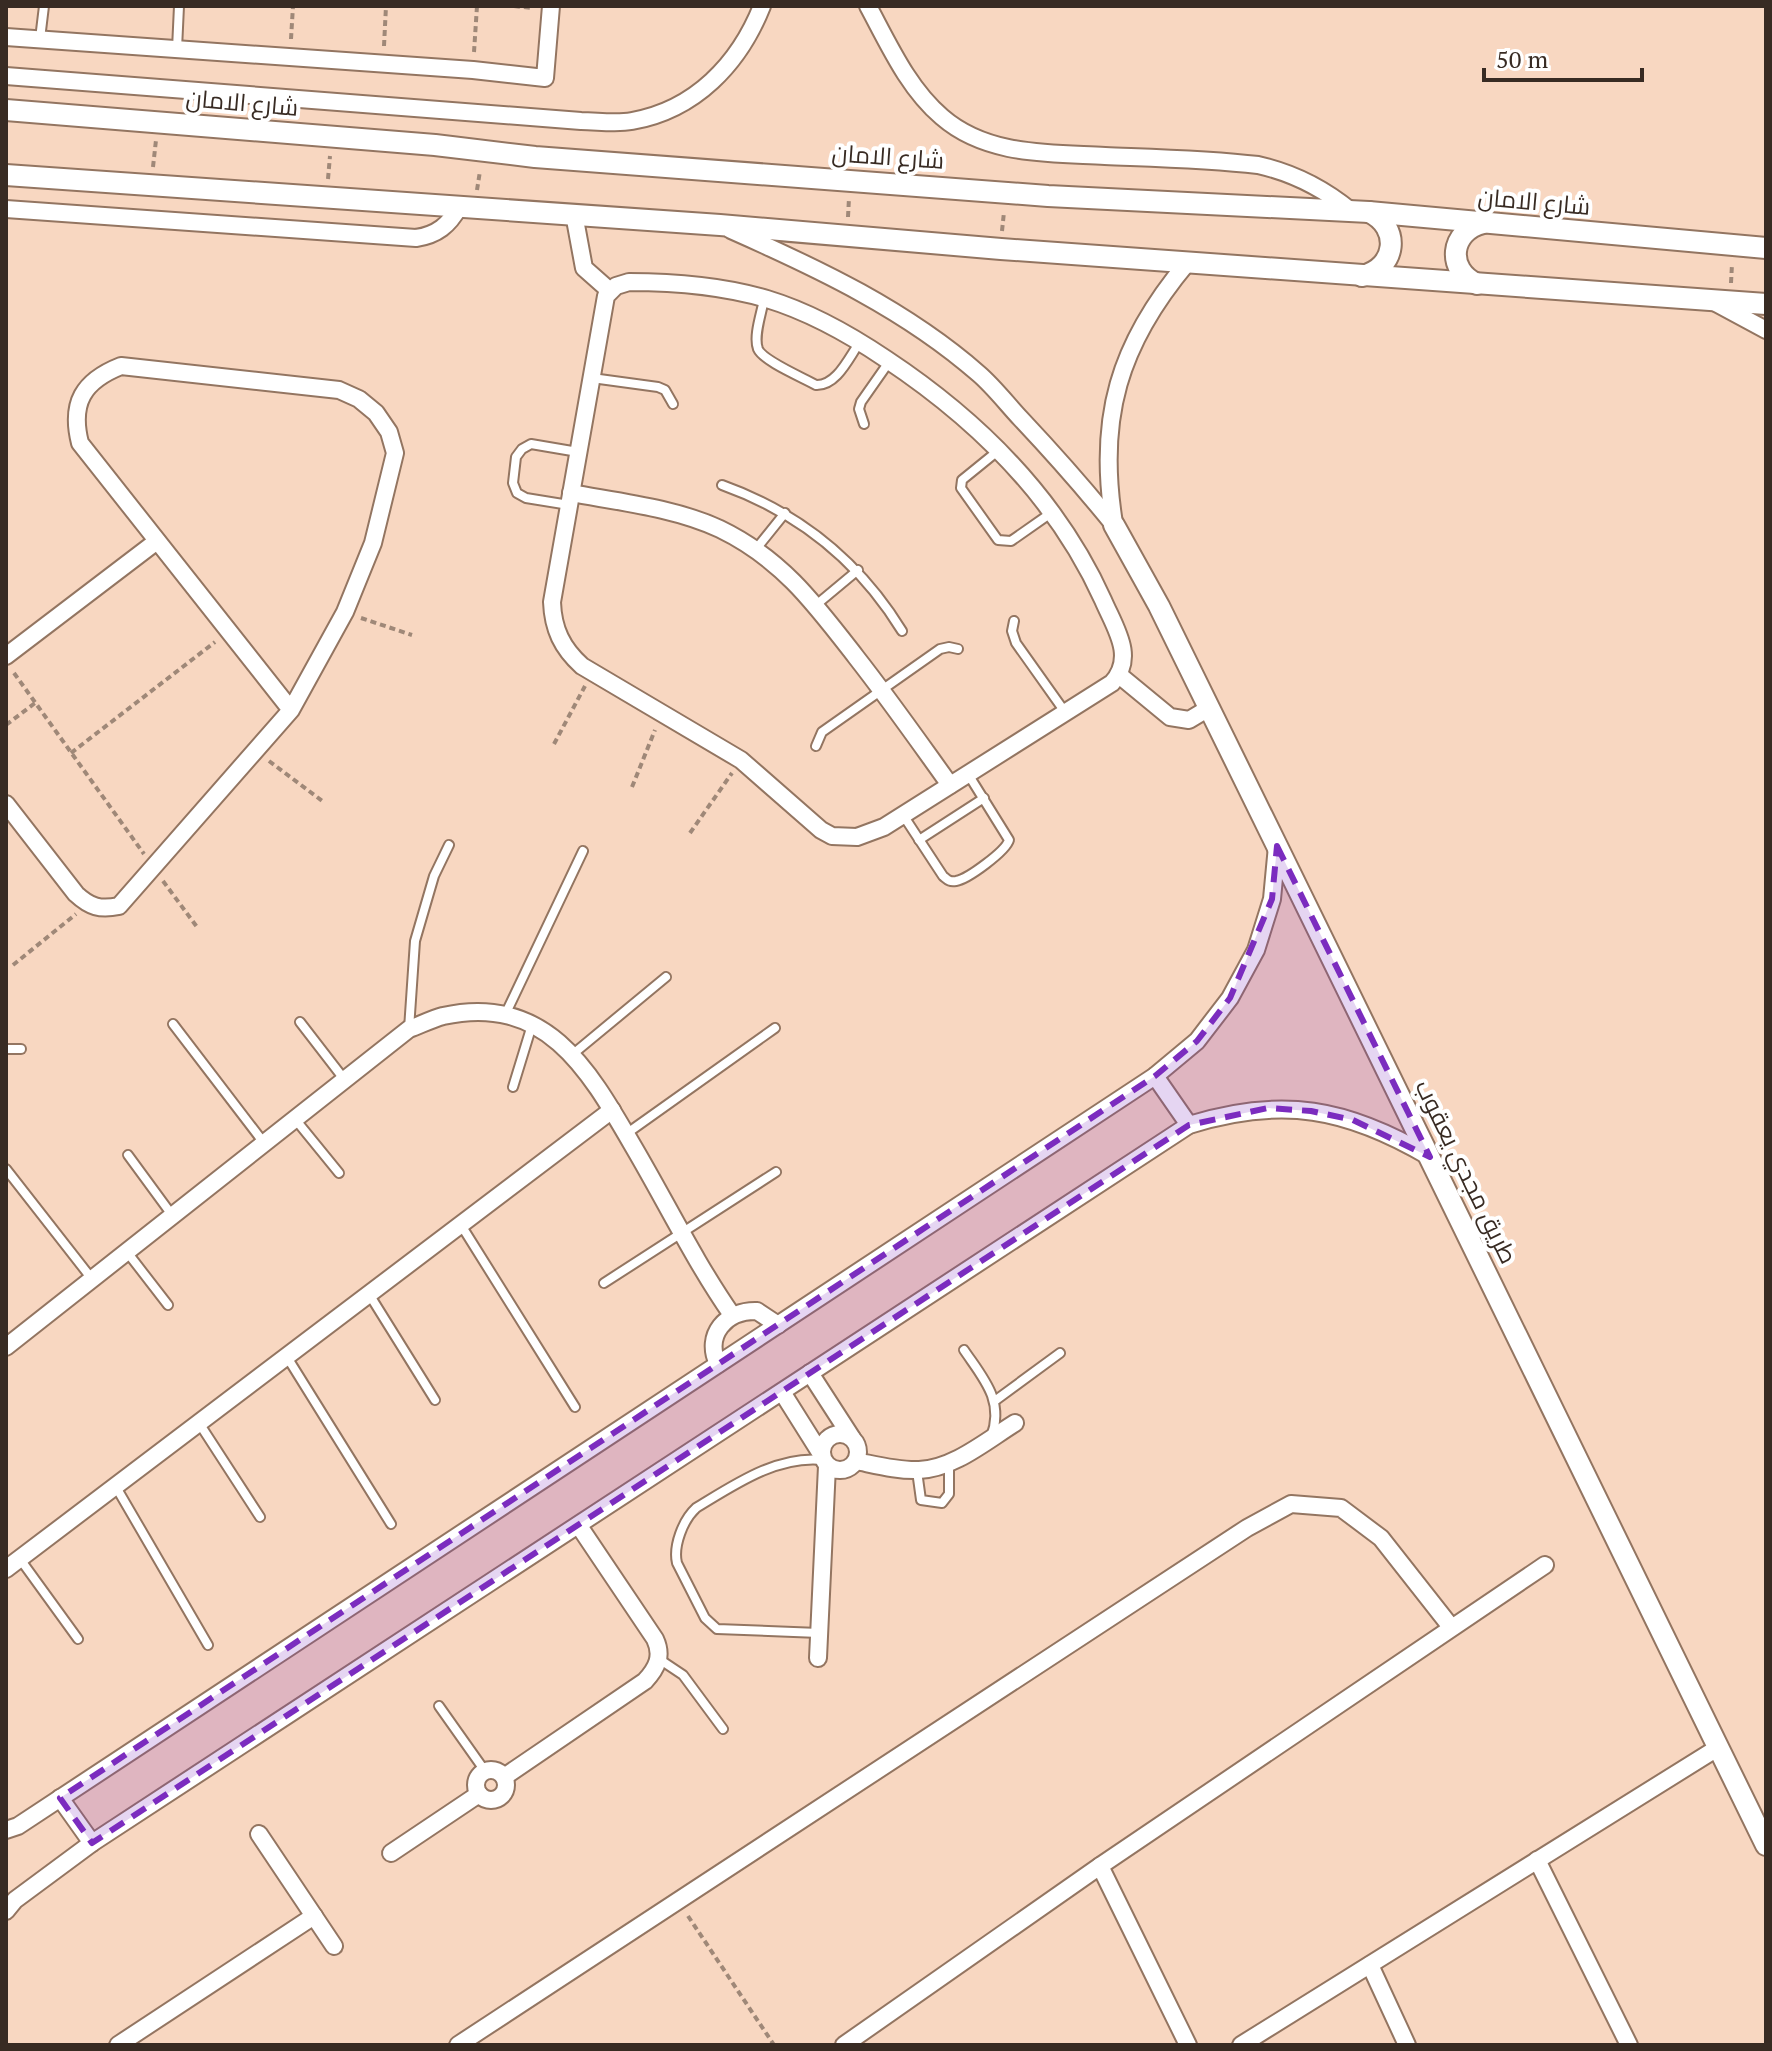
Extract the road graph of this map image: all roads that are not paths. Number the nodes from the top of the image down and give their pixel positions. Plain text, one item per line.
1 (44, 6) edge
2 (179, 6) edge
3 (551, 6) edge
4 (762, 6) edge
5 (868, 6) edge
6 (6, 37) edge
7 (40, 39) junction
8 (177, 49) junction
9 (6, 76) edge
10 (6, 110) edge
11 (7, 179) edge
12 (466, 207) junction
13 (6, 209) edge
14 (1360, 212) junction
15 (574, 214) junction
16 (1483, 223) junction
17 (720, 225) junction
18 (1766, 248) edge
19 (1187, 263) junction
20 (1362, 276) junction
21 (1477, 284) junction
22 (610, 291) junction
23 (764, 298) junction
24 (1709, 300) junction
25 (1766, 304) edge
26 (1766, 330) edge
27 (860, 342) junction
28 (889, 361) junction
29 (592, 378) junction
30 (673, 404) dead end
31 (864, 424) dead end
32 (1000, 449) junction
33 (579, 452) junction
34 (722, 485) dead end
35 (570, 499) junction
36 (785, 513) junction
37 (1051, 513) junction
38 (1114, 525) junction
39 (157, 541) junction
40 (756, 549) junction
41 (858, 570) junction
42 (816, 605) junction
43 (1014, 621) dead end
44 (902, 631) dead end
45 (958, 649) dead end
46 (6, 656) edge
47 (1119, 675) junction
48 (882, 690) junction
49 (1209, 708) junction
50 (291, 710) junction
51 (1066, 713) junction
52 (816, 746) dead end
53 (968, 774) junction
54 (950, 785) junction
55 (984, 798) junction
56 (6, 804) edge
57 (903, 815) junction
58 (919, 840) junction
59 (449, 845) dead end
60 (1277, 846) junction
61 (583, 851) dead end
62 (666, 977) dead end
63 (505, 1015) junction
64 (300, 1022) dead end
65 (173, 1024) dead end
66 (533, 1025) junction
67 (775, 1028) dead end
68 (409, 1029) junction
69 (6, 1049) edge
70 (21, 1049) dead end
71 (573, 1054) junction
72 (1155, 1076) junction
73 (345, 1080) junction
74 (513, 1087) dead end
75 (612, 1110) junction
76 (295, 1119) junction
77 (1189, 1125) junction
78 (626, 1134) junction
79 (265, 1143) junction
80 (128, 1155) dead end
81 (1430, 1157) junction
82 (6, 1169) edge
83 (776, 1172) dead end
84 (339, 1173) dead end
85 (173, 1215) junction
86 (461, 1224) junction
87 (683, 1232) junction
88 (127, 1252) junction
89 (92, 1279) junction
90 (604, 1283) dead end
91 (369, 1294) junction
92 (168, 1305) dead end
93 (732, 1315) junction
94 (778, 1325) junction
95 (8, 1341) edge
96 (964, 1350) dead end
97 (1060, 1353) dead end
98 (287, 1357) junction
99 (718, 1364) junction
100 (810, 1373) junction
101 (782, 1392) junction
102 (435, 1400) dead end
103 (996, 1400) junction
104 (575, 1407) dead end
105 (199, 1423) junction
106 (1015, 1423) dead end
107 (852, 1438) junction
108 (991, 1438) junction
109 (824, 1460) junction
110 (856, 1461) junction
111 (949, 1463) junction
112 (917, 1471) junction
113 (115, 1486) junction
114 (260, 1517) dead end
115 (391, 1524) dead end
116 (579, 1526) junction
117 (13, 1564) edge
118 (1545, 1565) dead end
119 (1451, 1627) junction
120 (819, 1633) junction
121 (78, 1639) dead end
122 (208, 1645) dead end
123 (818, 1658) dead end
124 (659, 1659) junction
125 (439, 1706) dead end
126 (723, 1729) dead end
127 (1719, 1747) junction
128 (485, 1771) junction
129 (504, 1777) junction
130 (479, 1794) junction
131 (60, 1798) junction
132 (6, 1830) edge
133 (259, 1834) dead end
134 (92, 1843) junction
135 (1766, 1845) edge
136 (391, 1853) dead end
137 (1537, 1860) junction
138 (1100, 1866) junction
139 (6, 1911) edge
140 (314, 1916) junction
141 (334, 1946) dead end
142 (1370, 1965) junction
143 (118, 2045) edge
144 (458, 2045) edge
145 (844, 2045) edge
146 (1188, 2045) edge
147 (1241, 2045) edge
148 (1407, 2045) edge
149 (1629, 2045) edge

1 - 7 lane
2 - 8 lane
3 - 8 street
4 - 9 street
5 - 14 street
6 - 7 street
7 - 8 street
10 - 14 street, شارع الامان
11 - 12 street
12 - 13 street
12 - 15 street
14 - 16 street, شارع الامان
14 - 20 street
15 - 17 street
15 - 22 street
16 - 18 street, شارع الامان
16 - 21 street
17 - 19 street
17 - 38 street, طريق مجدي يعقوب
19 - 20 street
19 - 38 street, طريق مجدي يعقوب
20 - 21 street
21 - 24 street
22 - 23 street
22 - 29 street
23 - 27 street
23 - 27 lane
24 - 25 street
24 - 26 street
27 - 28 street
28 - 31 lane
28 - 32 street
29 - 30 lane
29 - 33 street
32 - 37 street
32 - 37 lane
33 - 35 street
33 - 35 lane
34 - 36 lane
35 - 40 street
35 - 57 street
36 - 40 lane
36 - 41 lane
37 - 47 street
38 - 49 street, طريق مجدي يعقوب
39 - 46 street
39 - 50 street
39 - 50 street
40 - 42 street
41 - 42 lane
41 - 44 lane
42 - 48 street
43 - 51 lane
45 - 48 lane
47 - 49 street
47 - 51 street
48 - 52 lane
48 - 54 street
49 - 60 street, طريق مجدي يعقوب
50 - 56 street
51 - 53 street
53 - 54 street
53 - 55 lane
54 - 57 street
55 - 58 lane
55 - 58 lane
57 - 58 lane
59 - 68 lane
60 - 72 street
60 - 81 street, طريق مجدي يعقوب
61 - 63 lane
62 - 71 lane
63 - 66 street
63 - 68 street
64 - 73 lane
65 - 79 lane
66 - 71 street
66 - 74 lane
67 - 78 lane
68 - 73 street
69 - 70 lane
71 - 75 street
72 - 77 street
72 - 94 street
73 - 76 street
75 - 78 street
75 - 86 street
76 - 79 street
76 - 84 lane
77 - 81 street
77 - 100 street
78 - 87 street
79 - 85 street
80 - 85 lane
81 - 127 street, طريق مجدي يعقوب
82 - 89 lane
83 - 87 lane
85 - 88 street
86 - 91 street
86 - 104 lane
87 - 90 lane
87 - 93 street
88 - 89 street
88 - 92 lane
89 - 95 street
91 - 98 street
91 - 102 lane
93 - 94 street
93 - 99 street
94 - 99 street
96 - 103 lane
97 - 103 lane
98 - 105 street
98 - 115 lane
99 - 131 street
100 - 101 street
100 - 107 street
101 - 109 street
101 - 116 street
103 - 108 lane
105 - 113 street
105 - 114 lane
106 - 108 street
107 - 109 street
107 - 110 street
108 - 111 street
109 - 110 street
109 - 120 street
109 - 120 lane
110 - 112 street
111 - 112 street
111 - 112 lane
113 - 117 street
113 - 122 lane
116 - 124 street
116 - 134 street
117 - 121 lane
118 - 119 street
119 - 138 street
119 - 144 street
120 - 123 street
124 - 126 lane
124 - 129 street
125 - 128 lane
127 - 135 street, طريق مجدي يعقوب
127 - 137 street
128 - 129 street
128 - 130 street
129 - 130 street
130 - 136 street
131 - 132 street
131 - 134 street
133 - 140 street
134 - 139 street
137 - 142 street
137 - 149 street
138 - 145 street
138 - 146 street
140 - 141 street
140 - 143 street
142 - 147 street
142 - 148 street

